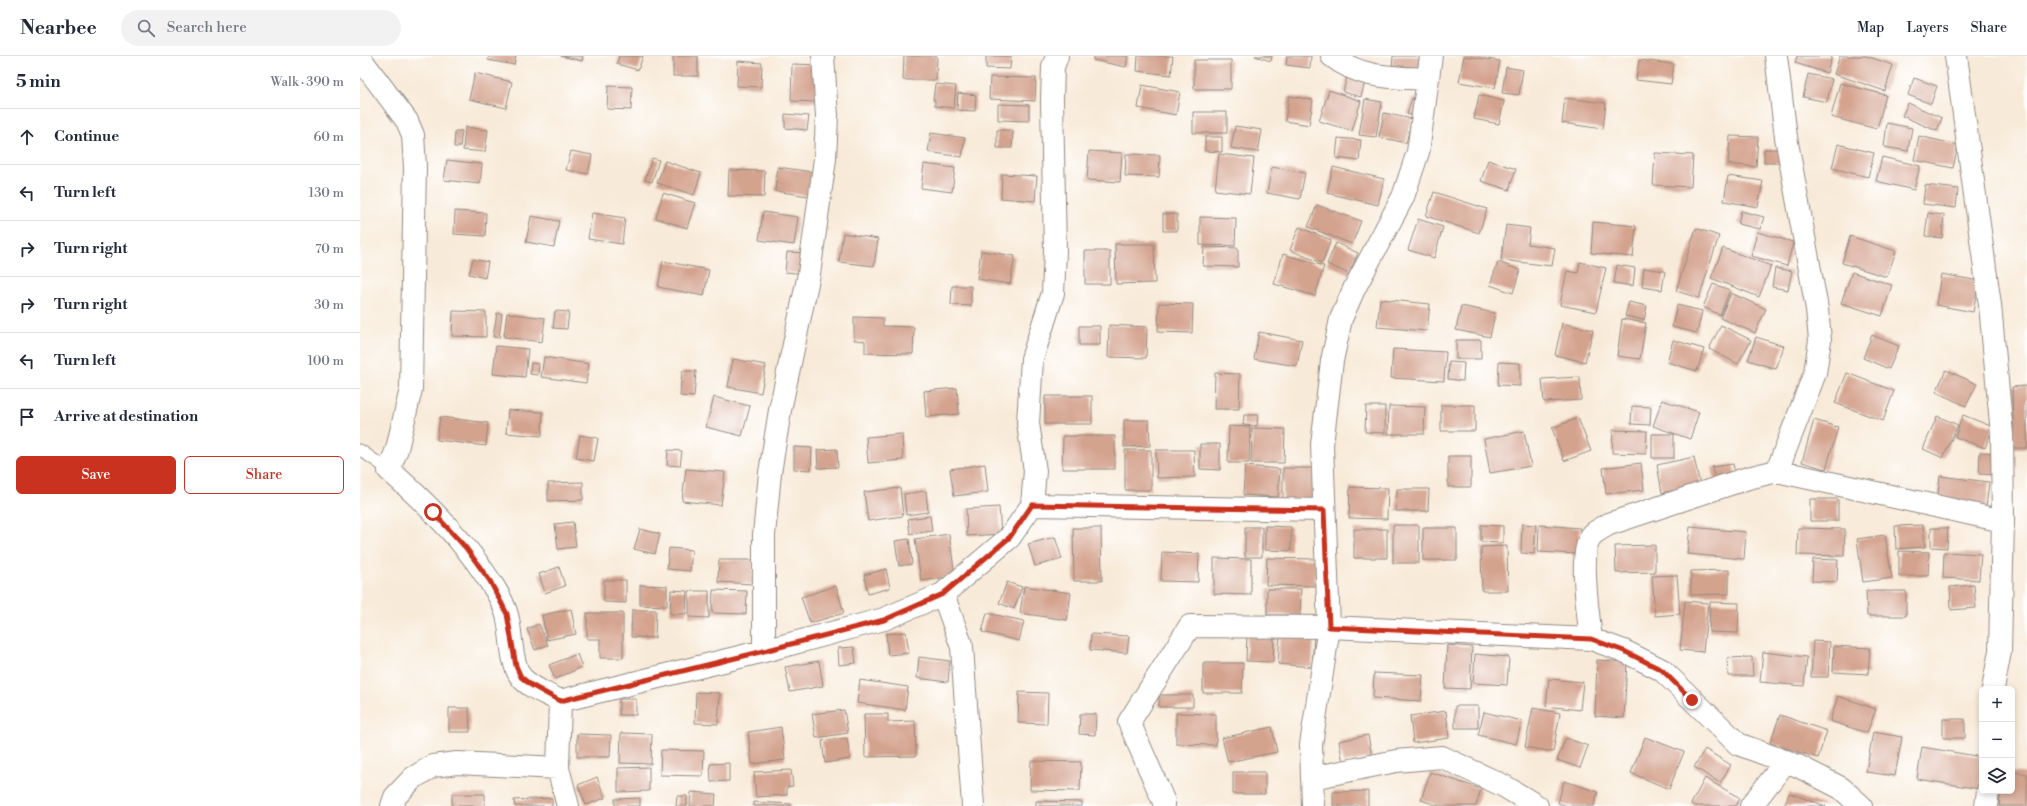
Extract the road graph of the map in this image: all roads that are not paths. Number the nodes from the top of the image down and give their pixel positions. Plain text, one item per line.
1 (822, 56) edge
2 (1057, 56) edge
3 (1332, 56) edge
4 (1431, 56) edge
5 (1776, 56) edge
6 (1956, 56) edge
7 (360, 58) edge
8 (1428, 79) junction
9 (360, 450) edge
10 (389, 470) junction
11 (1777, 471) junction
12 (1032, 505) junction
13 (1324, 510) junction
14 (2003, 521) junction
15 (943, 594) junction
16 (1329, 627) junction
17 (1591, 639) junction
18 (764, 651) junction
19 (1994, 686) edge
20 (560, 701) junction
21 (1786, 761) junction
22 (558, 768) junction
23 (1312, 778) junction
24 (1988, 794) edge
25 (392, 806) edge
26 (568, 806) edge
27 (973, 806) edge
28 (1164, 806) edge
29 (1313, 806) edge
30 (1537, 806) edge
31 (1751, 806) edge
32 (1861, 806) edge
33 (1986, 806) edge

1 - 18 street
2 - 12 street
3 - 8 street
4 - 8 street
5 - 11 street
6 - 14 street
7 - 10 street
8 - 13 street
9 - 10 lane
10 - 20 street
11 - 14 street
11 - 17 street
12 - 13 street
12 - 15 street
13 - 16 street
14 - 19 street
15 - 18 street
15 - 27 street
16 - 17 street
16 - 23 street
16 - 28 street
17 - 21 street
18 - 20 street
20 - 22 street
21 - 31 street
21 - 32 street
22 - 25 street
22 - 26 street
23 - 29 street
23 - 30 street
24 - 33 street

